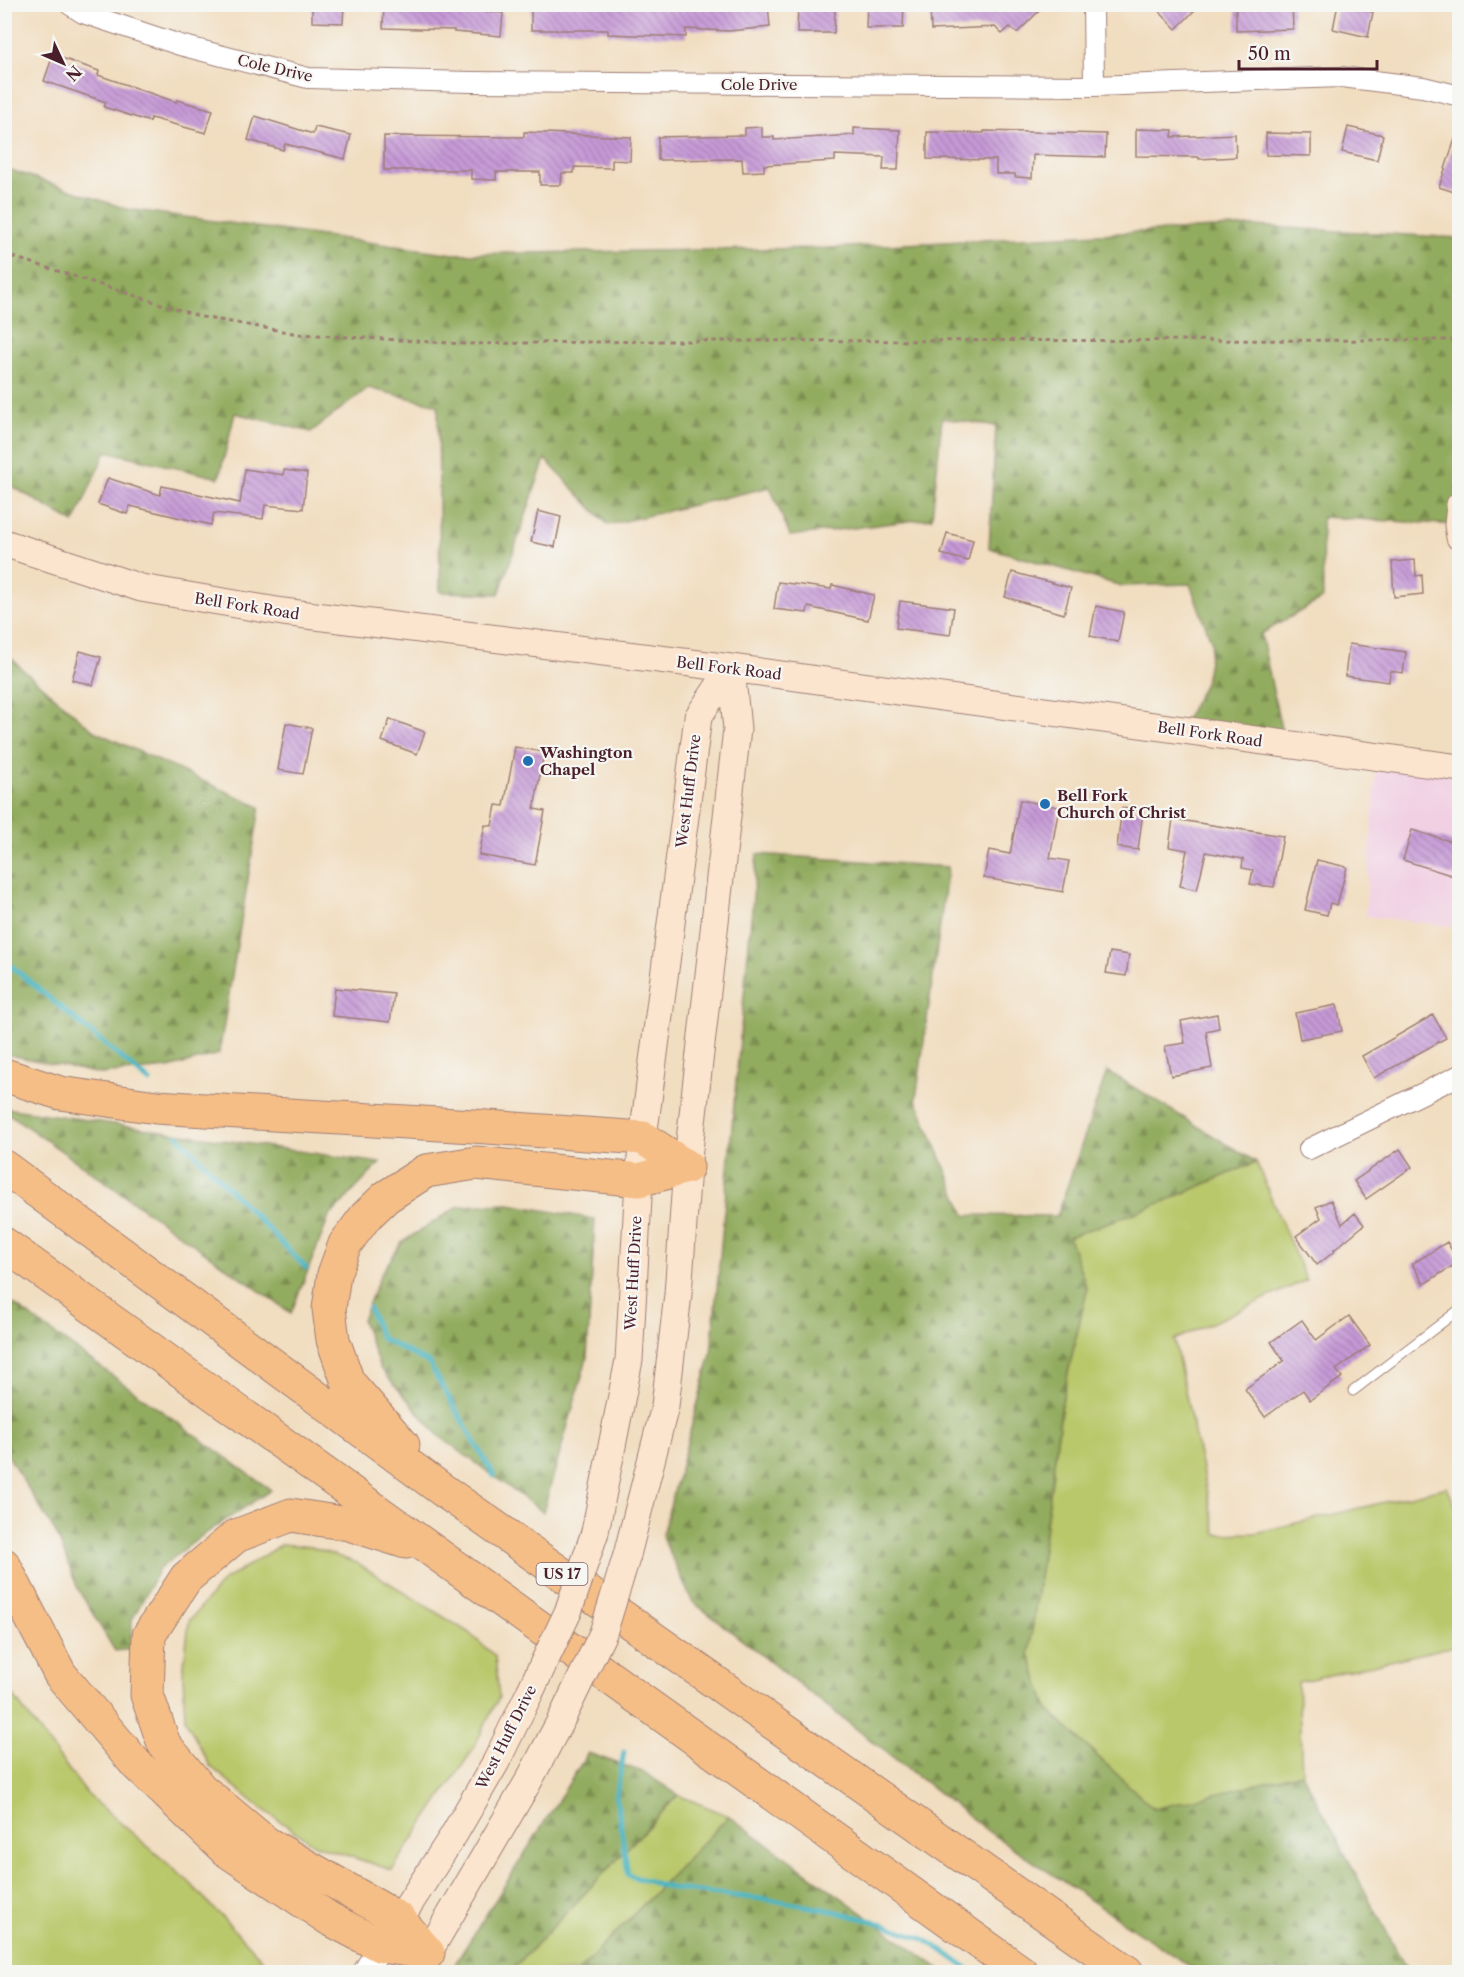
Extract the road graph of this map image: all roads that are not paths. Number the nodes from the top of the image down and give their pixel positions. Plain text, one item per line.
1 (69, 4) edge
2 (1093, 4) edge
3 (1094, 86) junction
4 (1460, 96) edge
5 (1460, 505) edge
6 (1460, 537) edge
7 (4, 543) edge
8 (731, 668) junction
9 (1460, 768) edge
10 (4, 1075) edge
11 (1460, 1075) edge
12 (643, 1138) junction
13 (1309, 1149) dead end
14 (4, 1167) edge
15 (687, 1167) junction
16 (639, 1179) junction
17 (4, 1244) edge
18 (1460, 1309) edge
19 (1353, 1391) dead end
20 (441, 1489) junction
21 (430, 1549) junction
22 (4, 1565) edge
23 (399, 1919) junction
24 (373, 1959) edge
25 (422, 1963) edge
26 (1022, 1972) edge
27 (1126, 1972) edge

1 - 3 street, Cole Drive
2 - 3 street
3 - 4 street, Cole Drive
5 - 6 main road
7 - 8 main road, Bell Fork Road
8 - 9 main road, Bell Fork Road
8 - 12 main road, West Huff Drive
8 - 15 main road
10 - 12 highway
11 - 13 street
12 - 15 highway
12 - 16 main road, West Huff Drive
14 - 20 highway, US 17
15 - 16 highway
15 - 25 main road, bridge
16 - 20 highway
16 - 23 main road, West Huff Drive, bridge
17 - 21 highway
18 - 19 lane
20 - 27 highway, US 17
21 - 23 highway
21 - 26 highway
22 - 24 highway
23 - 24 main road, West Huff Drive
23 - 25 highway
24 - 25 highway

